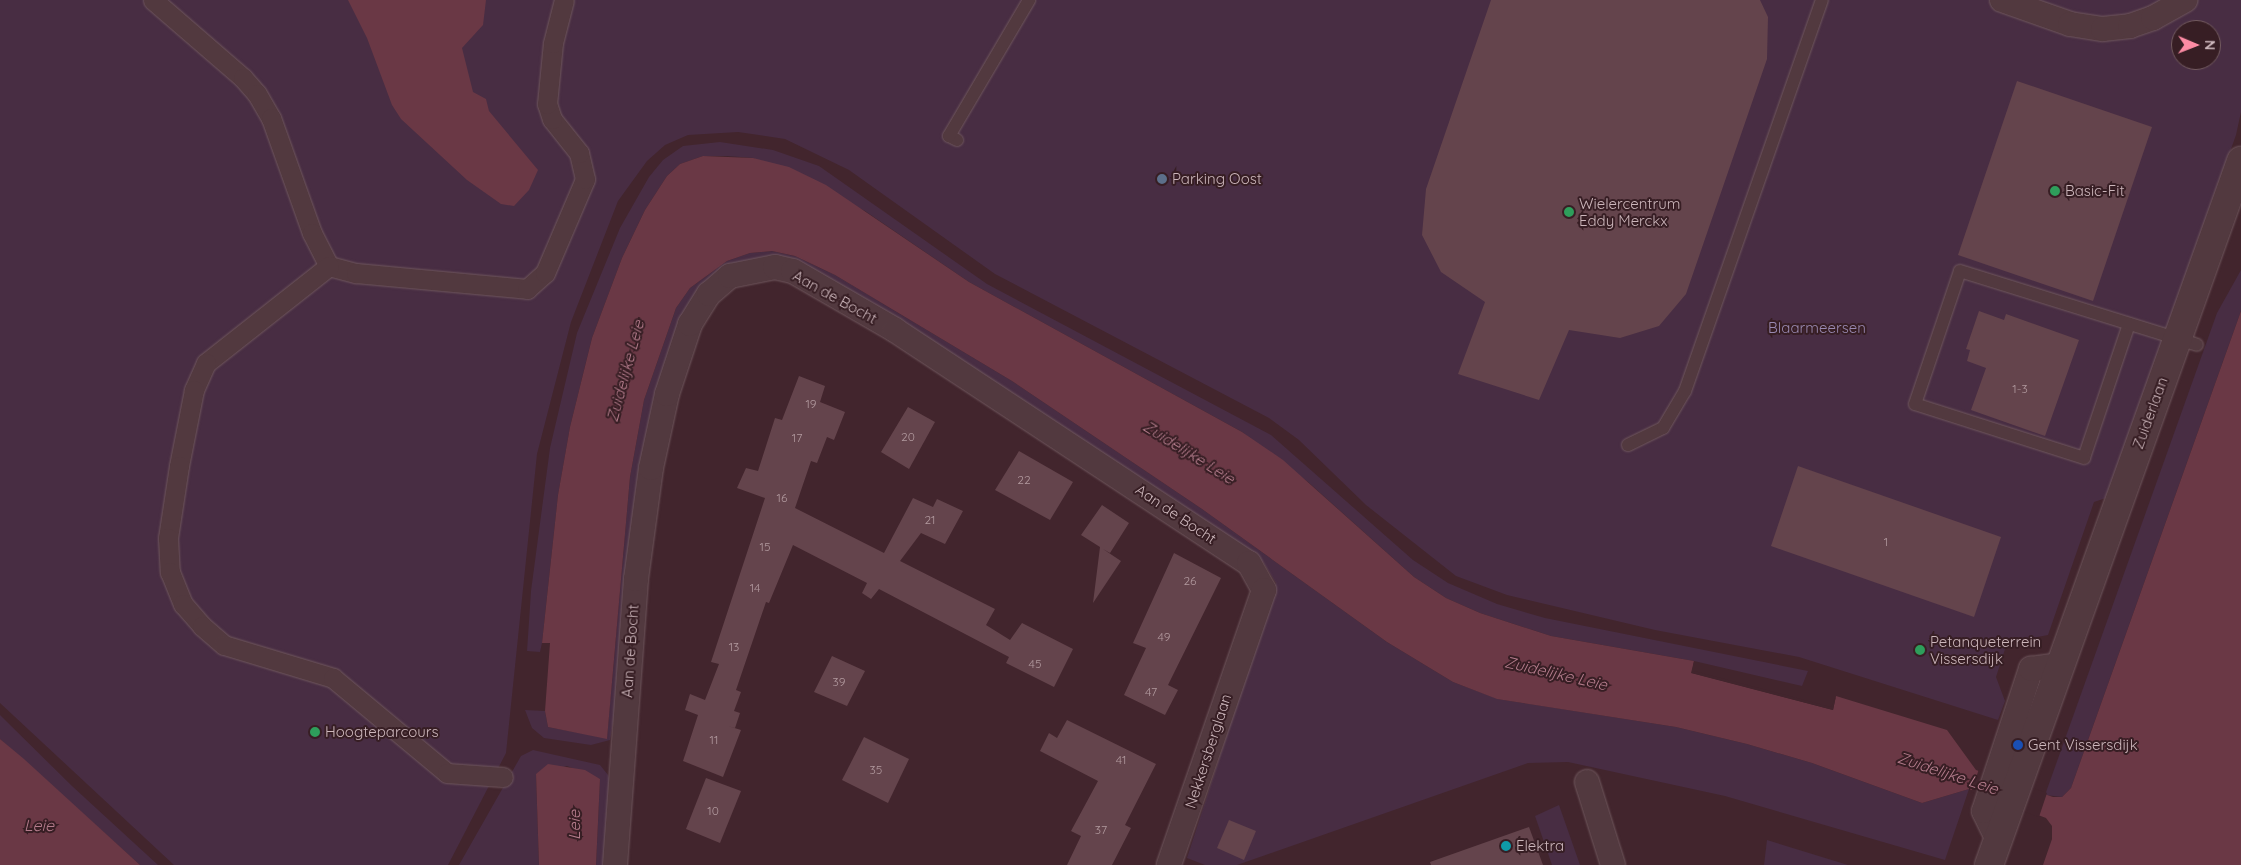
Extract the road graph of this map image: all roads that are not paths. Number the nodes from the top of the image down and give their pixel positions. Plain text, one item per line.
1 (154, 0) edge
2 (564, 0) edge
3 (1029, 0) edge
4 (1822, 0) edge
5 (2002, 0) edge
6 (2185, 0) edge
7 (957, 140) dead end
8 (2241, 161) edge
9 (330, 266) junction
10 (2129, 324) junction
11 (2187, 342) junction
12 (1628, 445) dead end
13 (1247, 638) joint
14 (502, 776) dead end
15 (1587, 782) dead end
16 (1994, 834) edge
17 (615, 865) edge
18 (1170, 865) edge
19 (1613, 865) edge

1 - 9 street
2 - 9 street
3 - 7 lane
4 - 12 lane
5 - 6 street
8 - 11 street, Zuiderlaan
9 - 14 street
10 - 10 lane
10 - 11 lane
11 - 16 street, Zuiderlaan
13 - 17 street, Aan de Bocht
13 - 18 street, Nekkersberglaan
15 - 19 street

